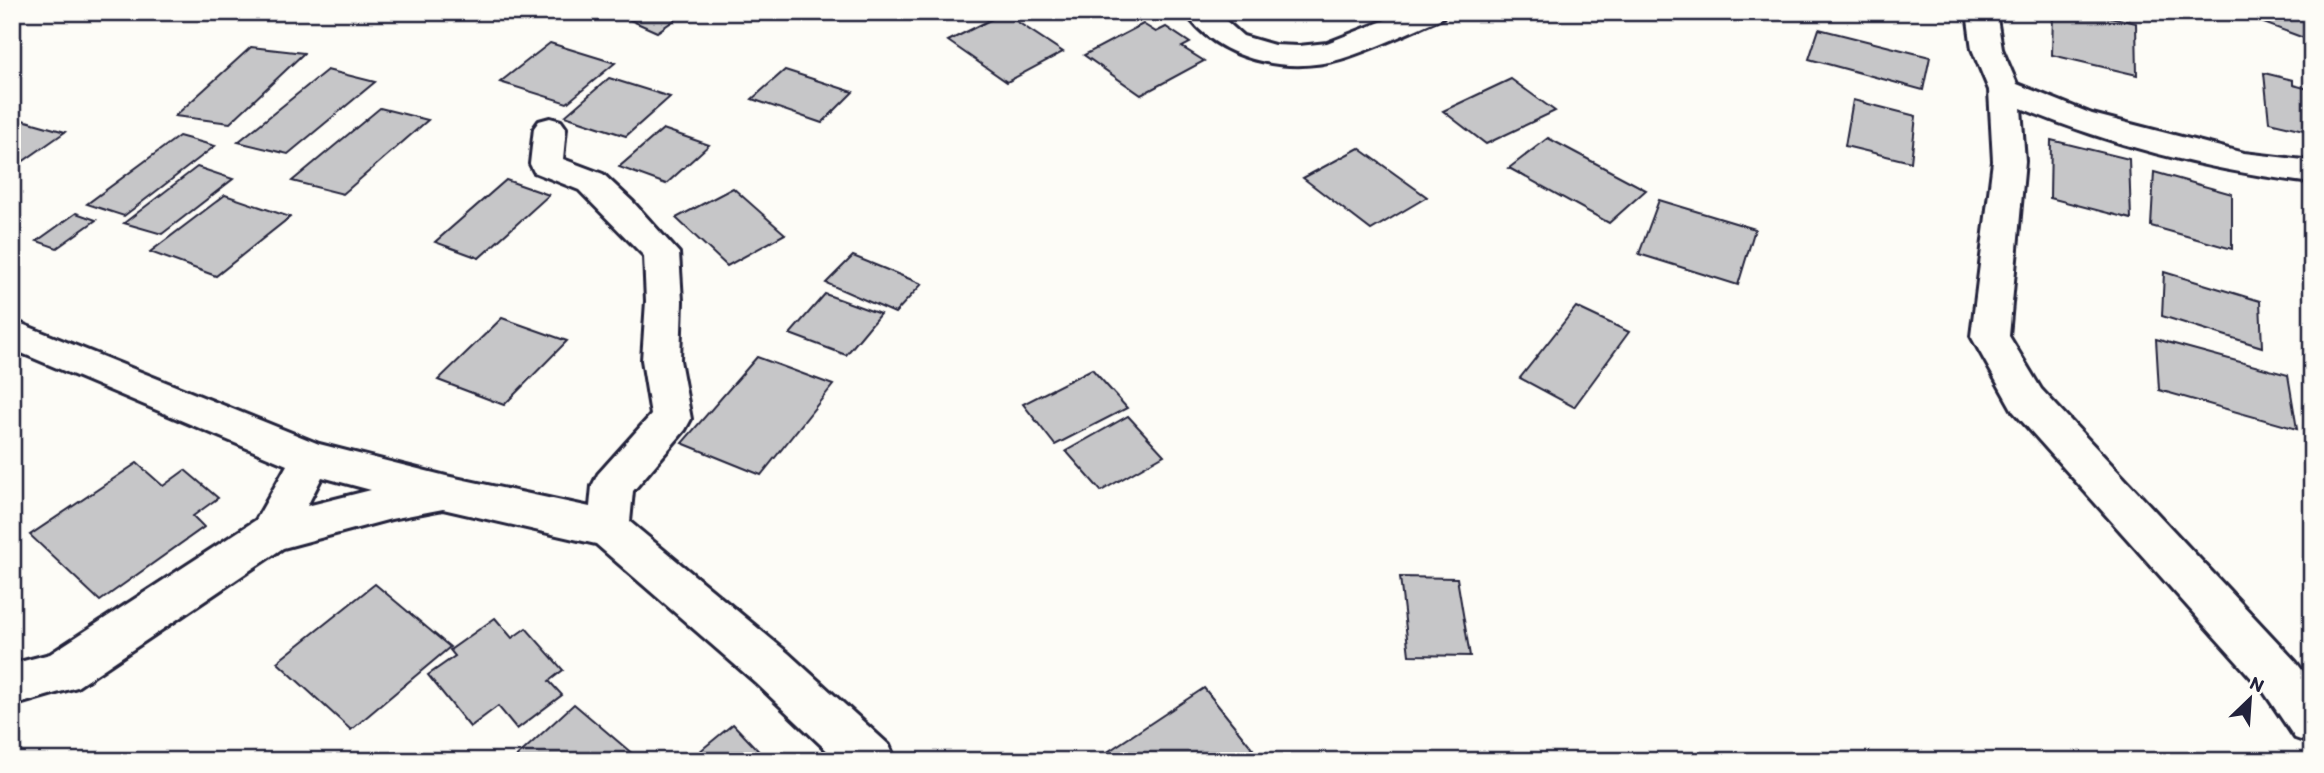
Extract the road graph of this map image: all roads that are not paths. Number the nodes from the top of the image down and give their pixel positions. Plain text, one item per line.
1 (1199, 12) edge
2 (1432, 12) edge
3 (1981, 12) edge
4 (2004, 90) junction
5 (551, 128) dead end
6 (2312, 172) edge
7 (12, 334) edge
8 (312, 458) junction
9 (446, 494) junction
10 (607, 528) junction
11 (271, 533) junction
12 (12, 685) edge
13 (2312, 722) edge
14 (872, 761) edge

1 - 2 street
3 - 4 street
4 - 6 street
4 - 13 street
5 - 10 street
7 - 8 street
8 - 9 street
8 - 11 street
9 - 10 street
9 - 11 street
10 - 14 street
11 - 12 street

